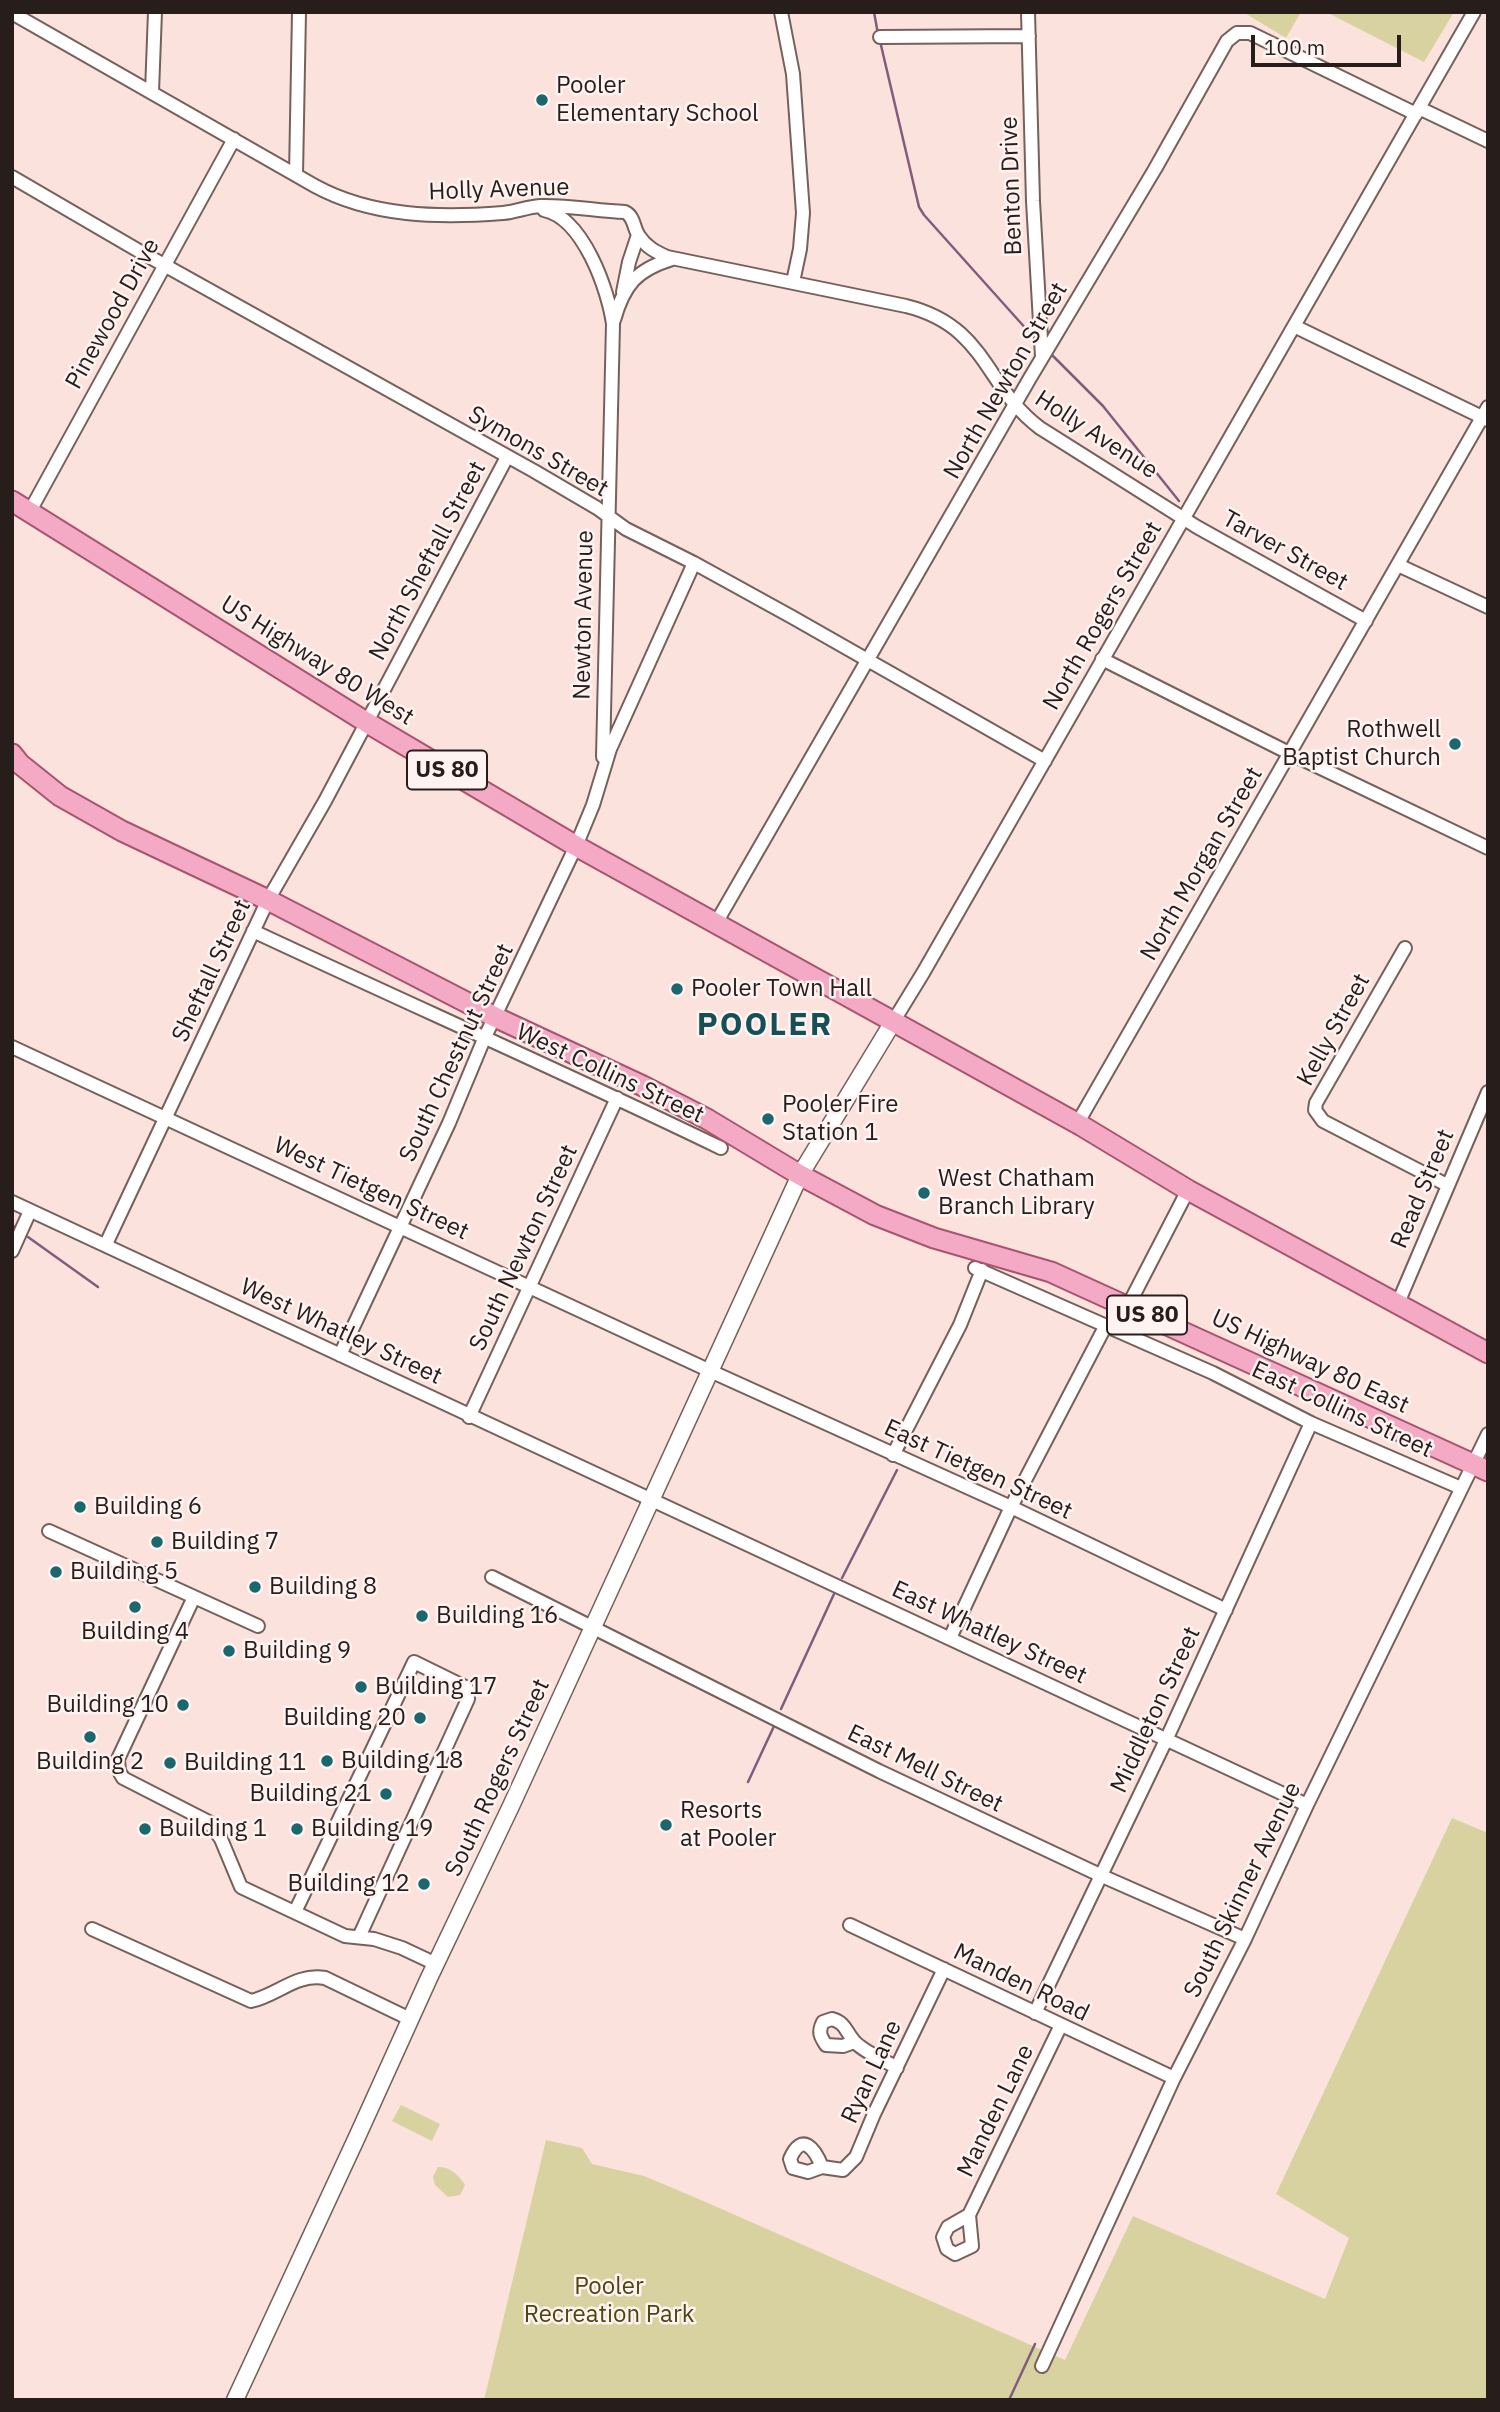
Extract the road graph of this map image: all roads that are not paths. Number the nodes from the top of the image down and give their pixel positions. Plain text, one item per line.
1 (155, 12) edge
2 (299, 12) edge
3 (781, 12) edge
4 (1028, 12) edge
5 (1474, 12) edge
6 (12, 13) edge
7 (1028, 36) junction
8 (880, 37) dead end
9 (152, 92) junction
10 (1418, 111) junction
11 (234, 139) junction
12 (1488, 141) edge
13 (296, 175) junction
14 (12, 177) edge
15 (523, 209) junction
16 (638, 236) junction
17 (673, 259) junction
18 (164, 265) junction
19 (793, 282) junction
20 (623, 294) junction
21 (613, 324) junction
22 (1294, 326) junction
23 (1042, 358) junction
24 (1014, 406) junction
25 (1486, 415) edge
26 (507, 457) junction
27 (12, 501) edge
28 (30, 511) junction
29 (607, 516) junction
30 (1184, 518) junction
31 (694, 563) junction
32 (1398, 565) junction
33 (1488, 607) edge
34 (1366, 621) junction
35 (1102, 659) junction
36 (869, 660) junction
37 (366, 722) junction
38 (1290, 753) junction
39 (12, 754) edge
40 (1045, 761) junction
41 (600, 780) junction
42 (576, 846) junction
43 (1488, 848) edge
44 (268, 900) junction
45 (716, 923) junction
46 (253, 931) junction
47 (1405, 947) dead end
48 (495, 1017) junction
49 (893, 1022) junction
50 (484, 1039) junction
51 (12, 1047) edge
52 (1488, 1092) edge
53 (617, 1097) junction
54 (167, 1118) junction
55 (1077, 1124) junction
56 (721, 1148) dead end
57 (800, 1175) junction
58 (1447, 1185) junction
59 (1188, 1190) junction
60 (12, 1202) edge
61 (30, 1211) junction
62 (400, 1226) junction
63 (106, 1244) junction
64 (12, 1251) edge
65 (531, 1286) junction
66 (1398, 1303) junction
67 (1128, 1306) junction
68 (1106, 1325) junction
69 (1488, 1353) edge
70 (340, 1355) junction
71 (711, 1371) junction
72 (469, 1417) junction
73 (1311, 1423) junction
74 (1488, 1434) edge
75 (893, 1455) junction
76 (1480, 1468) edge
77 (1461, 1488) junction
78 (652, 1499) junction
79 (1011, 1507) junction
80 (49, 1531) dead end
81 (492, 1577) dead end
82 (194, 1597) junction
83 (1226, 1610) junction
84 (258, 1626) dead end
85 (593, 1626) junction
86 (950, 1638) junction
87 (1167, 1738) junction
88 (1307, 1805) junction
89 (1102, 1876) junction
90 (295, 1912) junction
91 (850, 1925) dead end
92 (92, 1929) dead end
93 (359, 1937) junction
94 (1245, 1939) junction
95 (436, 1964) junction
96 (944, 1969) junction
97 (1035, 2013) junction
98 (410, 2020) junction
99 (1061, 2025) junction
100 (854, 2042) dead end
101 (897, 2068) junction
102 (1174, 2078) junction
103 (822, 2167) dead end
104 (970, 2215) dead end
105 (1042, 2366) dead end
106 (235, 2400) edge

1 - 9 street
2 - 13 street
3 - 19 street
4 - 7 street, Benton Drive
5 - 10 street, North Rogers Street
6 - 9 street, Holly Avenue
7 - 8 street
7 - 23 street, Benton Drive
9 - 11 street, Holly Avenue
10 - 12 street
10 - 22 street, North Rogers Street
10 - 23 street, North Newton Street
11 - 13 street, Holly Avenue
11 - 18 street, Pinewood Drive
13 - 15 street, Holly Avenue
14 - 18 street, Symons Street
15 - 16 street, Holly Avenue
15 - 21 street, Newton Avenue
16 - 17 street, Holly Avenue
16 - 20 street, Newton Avenue
17 - 19 street, Holly Avenue
17 - 20 street, Newton Avenue
18 - 26 street, Symons Street
18 - 28 street, Pinewood Drive
19 - 24 street, Holly Avenue
20 - 21 street, Newton Avenue
21 - 29 street, Newton Avenue
22 - 25 street
22 - 30 street, North Rogers Street
23 - 24 street, North Newton Street
24 - 30 street, Holly Avenue
24 - 36 street, North Newton Street
25 - 32 street, North Morgan Street
26 - 29 street, Symons Street
26 - 37 street, North Sheftall Street
27 - 28 main road, US Highway 80 West / US 80
28 - 37 main road, US Highway 80 West / US 80
29 - 31 street, Symons Street
29 - 41 street, Newton Avenue
30 - 34 street, Tarver Street
30 - 35 street, North Rogers Street
31 - 36 street, Symons Street
31 - 41 street
32 - 33 street
32 - 34 street, North Morgan Street
34 - 38 street, North Morgan Street
35 - 38 street
35 - 40 street, North Rogers Street
36 - 40 street, Symons Street
36 - 45 street, North Newton Street
37 - 42 main road, US Highway 80 West / US 80
37 - 44 street, Sheftall Street
38 - 43 street
38 - 55 street, North Morgan Street
39 - 44 main road, US 80
40 - 49 street, North Rogers Street
41 - 42 street, South Chestnut Street
42 - 45 main road, US Highway 80 West / US 80
42 - 48 street, South Chestnut Street
44 - 46 street, Sheftall Street
44 - 48 main road, US 80
45 - 49 main road, US Highway 80 West / US 80
46 - 50 street, West Collins Street
46 - 54 street, Sheftall Street
47 - 58 street, Kelly Street
48 - 50 street, South Chestnut Street
48 - 57 main road, US 80
49 - 55 main road, US 80
49 - 57 street, South Rogers Street
50 - 53 street, West Collins Street
50 - 62 street, South Chestnut Street
51 - 54 street, West Tietgen Street
52 - 58 street, Read Street
53 - 56 street, West Collins Street
53 - 65 street, South Newton Street
54 - 62 street, West Tietgen Street
54 - 63 street, Sheftall Street
55 - 59 main road, US 80
57 - 67 main road, US Highway 80 East / US 80
57 - 71 street, South Rogers Street
58 - 66 street, Read Street
59 - 66 main road, US 80
59 - 67 street
60 - 61 street, West Whatley Street
61 - 63 street, West Whatley Street
61 - 64 street
62 - 65 street, West Tietgen Street
62 - 70 street, South Chestnut Street
63 - 70 street, West Whatley Street
65 - 71 street, West Tietgen Street
65 - 72 street, South Newton Street
66 - 69 main road, US 80
67 - 76 main road, US Highway 80 East / US 80
68 - 73 street, East Collins Street
68 - 75 street, East Collins Street
68 - 79 street
70 - 72 street, West Whatley Street
71 - 75 street, East Tietgen Street
71 - 78 street, South Rogers Street
72 - 78 street, West Whatley Street
73 - 77 street, East Collins Street
73 - 83 street, Middleton Street
74 - 76 street, South Skinner Avenue
75 - 79 street, East Tietgen Street
76 - 77 street, South Skinner Avenue
77 - 88 street, South Skinner Avenue
78 - 85 street, South Rogers Street
78 - 86 street, East Whatley Street
79 - 83 street, East Tietgen Street
79 - 86 street
80 - 82 street
81 - 85 street, East Mell Street
82 - 84 street
82 - 90 street
83 - 87 street, Middleton Street
85 - 89 street, East Mell Street
85 - 95 street, South Rogers Street
86 - 87 street, East Whatley Street
87 - 88 street, East Whatley Street
87 - 89 street, Middleton Street
88 - 94 street, South Skinner Avenue
89 - 94 street, East Mell Street
89 - 97 street, Middleton Street
90 - 93 street
90 - 93 street
91 - 96 street, Manden Road
92 - 98 street
93 - 95 street
94 - 102 street, South Skinner Avenue
95 - 98 street, South Rogers Street
96 - 97 street, Manden Road
96 - 101 street, Ryan Lane
97 - 99 street, Manden Road
98 - 106 street, South Rogers Street
99 - 102 street, Manden Road
99 - 104 street, Manden Lane
100 - 101 street
101 - 103 street, Ryan Lane
102 - 105 street, South Skinner Avenue

